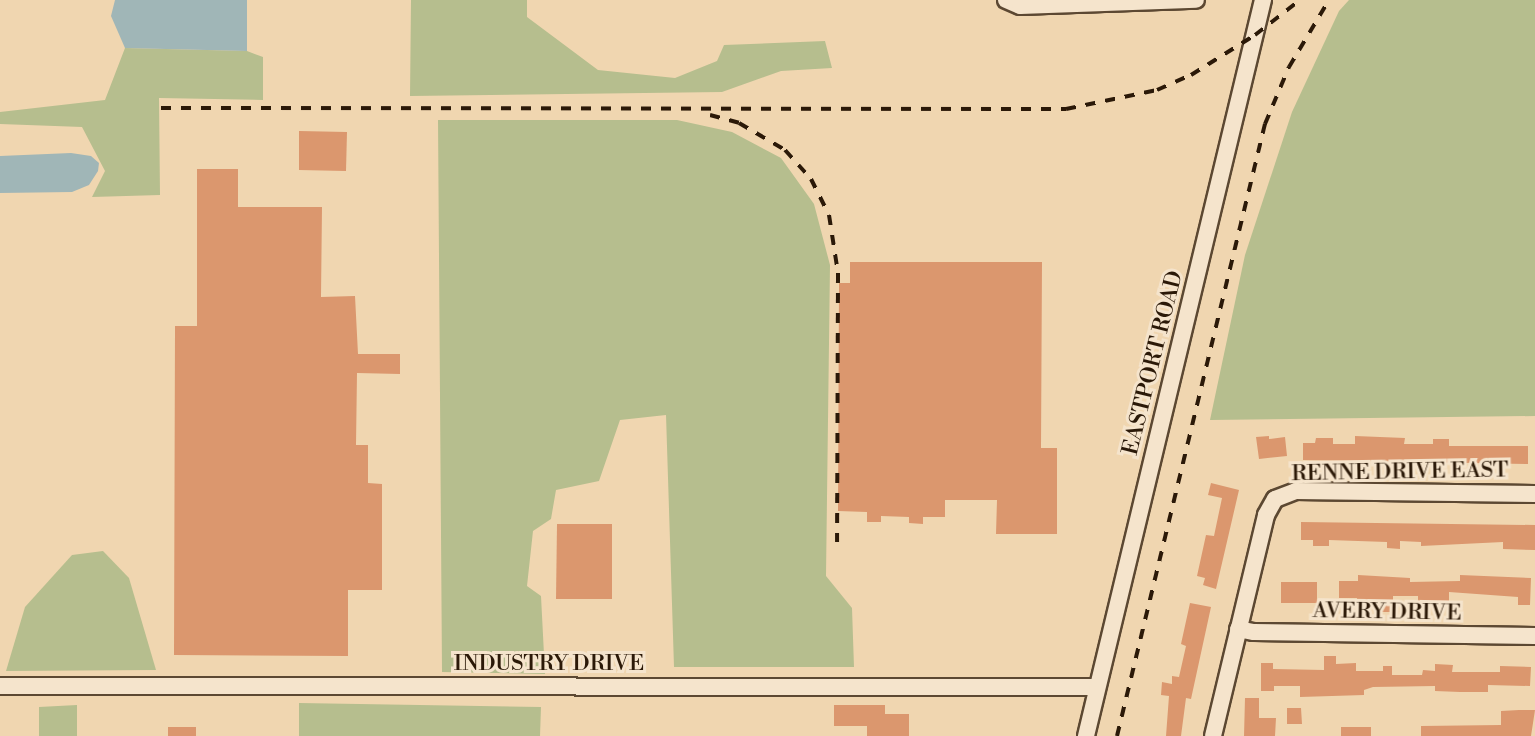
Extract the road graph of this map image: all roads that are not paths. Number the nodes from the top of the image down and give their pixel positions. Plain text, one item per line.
1 (1006, 0) edge
2 (1196, 0) edge
3 (1263, 0) edge
4 (1535, 494) edge
5 (1238, 629) junction
6 (1535, 636) edge
7 (0, 686) edge
8 (1097, 687) junction
9 (1086, 736) edge
10 (1213, 736) edge

1 - 2 street
3 - 8 street, EASTPORT ROAD
4 - 5 street, RENNE DRIVE EAST
5 - 6 street, AVERY DRIVE
5 - 10 street
7 - 8 street, INDUSTRY DRIVE
8 - 9 street, EASTPORT ROAD

